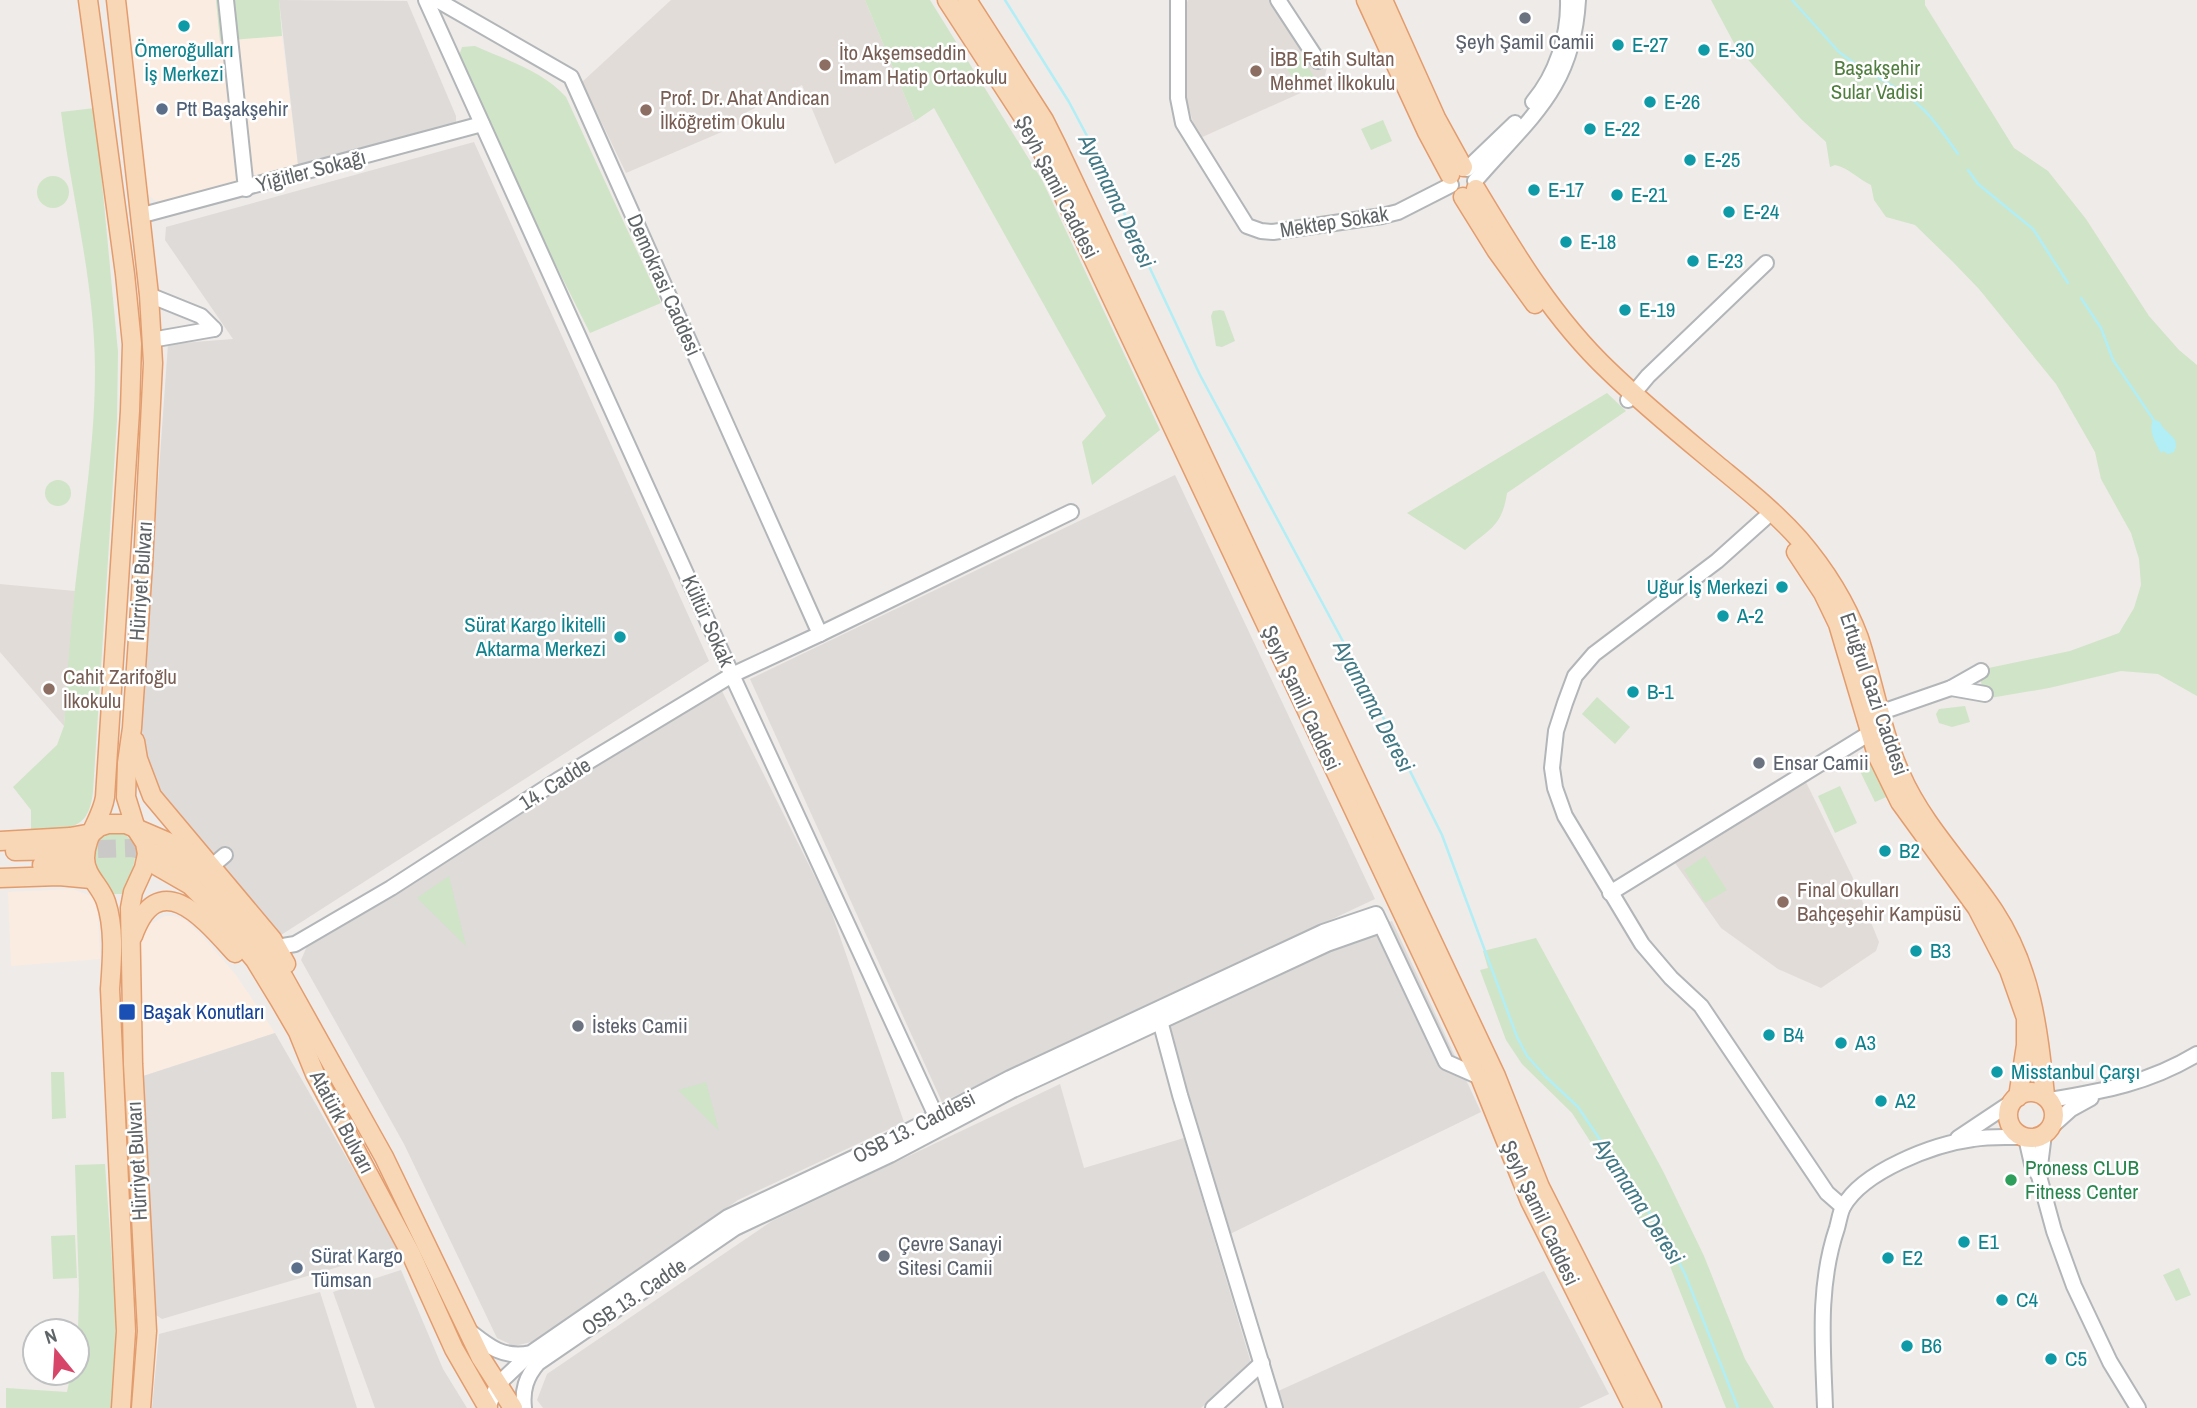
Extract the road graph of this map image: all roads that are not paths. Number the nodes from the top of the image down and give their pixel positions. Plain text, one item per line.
1 (88, 0) edge
2 (116, 0) edge
3 (226, 0) edge
4 (426, 0) edge
5 (437, 0) edge
6 (947, 0) edge
7 (967, 0) edge
8 (1178, 0) edge
9 (1278, 0) edge
10 (1366, 0) edge
11 (1383, 0) edge
12 (1567, 0) edge
13 (1578, 0) edge
14 (120, 30) junction
15 (93, 31) junction
16 (1318, 61) dead end
17 (482, 124) junction
18 (1464, 180) junction
19 (246, 189) junction
20 (139, 216) junction
21 (1766, 263) dead end
22 (149, 295) junction
23 (151, 340) junction
24 (1631, 396) junction
25 (1070, 512) dead end
26 (1765, 518) junction
27 (820, 634) junction
28 (1981, 671) dead end
29 (732, 674) junction
30 (1951, 688) junction
31 (1985, 694) dead end
32 (1879, 713) junction
33 (132, 728) junction
34 (1870, 733) junction
35 (136, 829) junction
36 (92, 833) junction
37 (0, 841) edge
38 (0, 852) edge
39 (218, 861) junction
40 (0, 867) edge
41 (0, 878) edge
42 (91, 879) junction
43 (1610, 893) junction
44 (131, 943) junction
45 (281, 954) junction
46 (302, 1006) junction
47 (1158, 1016) junction
48 (298, 1032) junction
49 (2197, 1054) edge
50 (1480, 1077) junction
51 (2108, 1090) junction
52 (2048, 1097) junction
53 (2015, 1100) junction
54 (936, 1116) junction
55 (2036, 1134) junction
56 (1950, 1144) junction
57 (770, 1204) junction
58 (1843, 1208) junction
59 (755, 1211) junction
60 (465, 1327) junction
61 (531, 1353) junction
62 (1262, 1363) junction
63 (497, 1385) junction
64 (121, 1408) edge
65 (141, 1408) edge
66 (488, 1408) edge
67 (513, 1408) edge
68 (524, 1408) edge
69 (1213, 1408) edge
70 (1275, 1408) edge
71 (1634, 1408) edge
72 (1652, 1408) edge
73 (1825, 1408) edge
74 (2137, 1408) edge

1 - 15 main road, Hürriyet Bulvarı
2 - 14 main road, Hürriyet Bulvarı
3 - 19 street
4 - 17 street, Kültür Sokak
5 - 27 street, Demokrasi Caddesi
6 - 50 main road, Şeyh Şamil Caddesi
7 - 72 main road, Şeyh Şamil Caddesi
8 - 18 street, Mektep Sokak
9 - 16 street
10 - 18 main road
11 - 18 main road, Ertuğrul Gazi Caddesi
12 - 18 street
13 - 18 street
14 - 15 main road
14 - 20 main road, Hürriyet Bulvarı
15 - 36 main road, Hürriyet Bulvarı
17 - 19 street, Yiğitler Sokağı
17 - 29 street, Kültür Sokak
18 - 24 main road, Ertuğrul Gazi Caddesi
19 - 20 street, Yiğitler Sokağı
20 - 22 main road, Hürriyet Bulvarı
21 - 24 street
22 - 23 main road, Hürriyet Bulvarı
22 - 23 street
23 - 33 main road, Hürriyet Bulvarı
24 - 26 main road, Ertuğrul Gazi Caddesi
24 - 32 main road, Ertuğrul Gazi Caddesi
25 - 27 street, 14. Cadde
26 - 34 main road, Ertuğrul Gazi Caddesi
26 - 43 street
27 - 29 street, 14. Cadde
28 - 30 street
29 - 45 street, 14. Cadde
29 - 54 street, Kültür Sokak
30 - 31 street
30 - 32 street
32 - 34 street
32 - 52 main road, Ertuğrul Gazi Caddesi
33 - 35 main road, Hürriyet Bulvarı
33 - 39 main road
34 - 43 street
34 - 53 main road, Ertuğrul Gazi Caddesi
35 - 36 main road
35 - 39 main road
35 - 44 main road, Hürriyet Bulvarı
36 - 37 main road
36 - 42 main road, Hürriyet Bulvarı
38 - 40 main road
39 - 45 main road
41 - 42 main road
42 - 64 main road, Hürriyet Bulvarı
43 - 58 street
44 - 48 main road
44 - 65 main road, Hürriyet Bulvarı
45 - 46 main road
46 - 48 main road, Atatürk Bulvarı
46 - 60 main road
47 - 50 street, OSB 13. Caddesi
47 - 54 street, OSB 13. Caddesi
47 - 57 street, OSB 13. Caddesi
47 - 62 street
48 - 66 main road, Atatürk Bulvarı
49 - 51 street
50 - 71 main road, Şeyh Şamil Caddesi
51 - 52 street
51 - 55 street
52 - 53 main road
52 - 55 main road
53 - 55 main road
53 - 56 street
54 - 57 street, OSB 13. Caddesi
55 - 56 street
55 - 74 street
56 - 58 street
57 - 59 street, OSB 13. Cadde
58 - 73 street
59 - 61 street
59 - 68 street, OSB 13. Cadde
60 - 61 street
60 - 63 main road
61 - 63 street
62 - 69 street
62 - 70 street
63 - 66 street
63 - 67 main road

